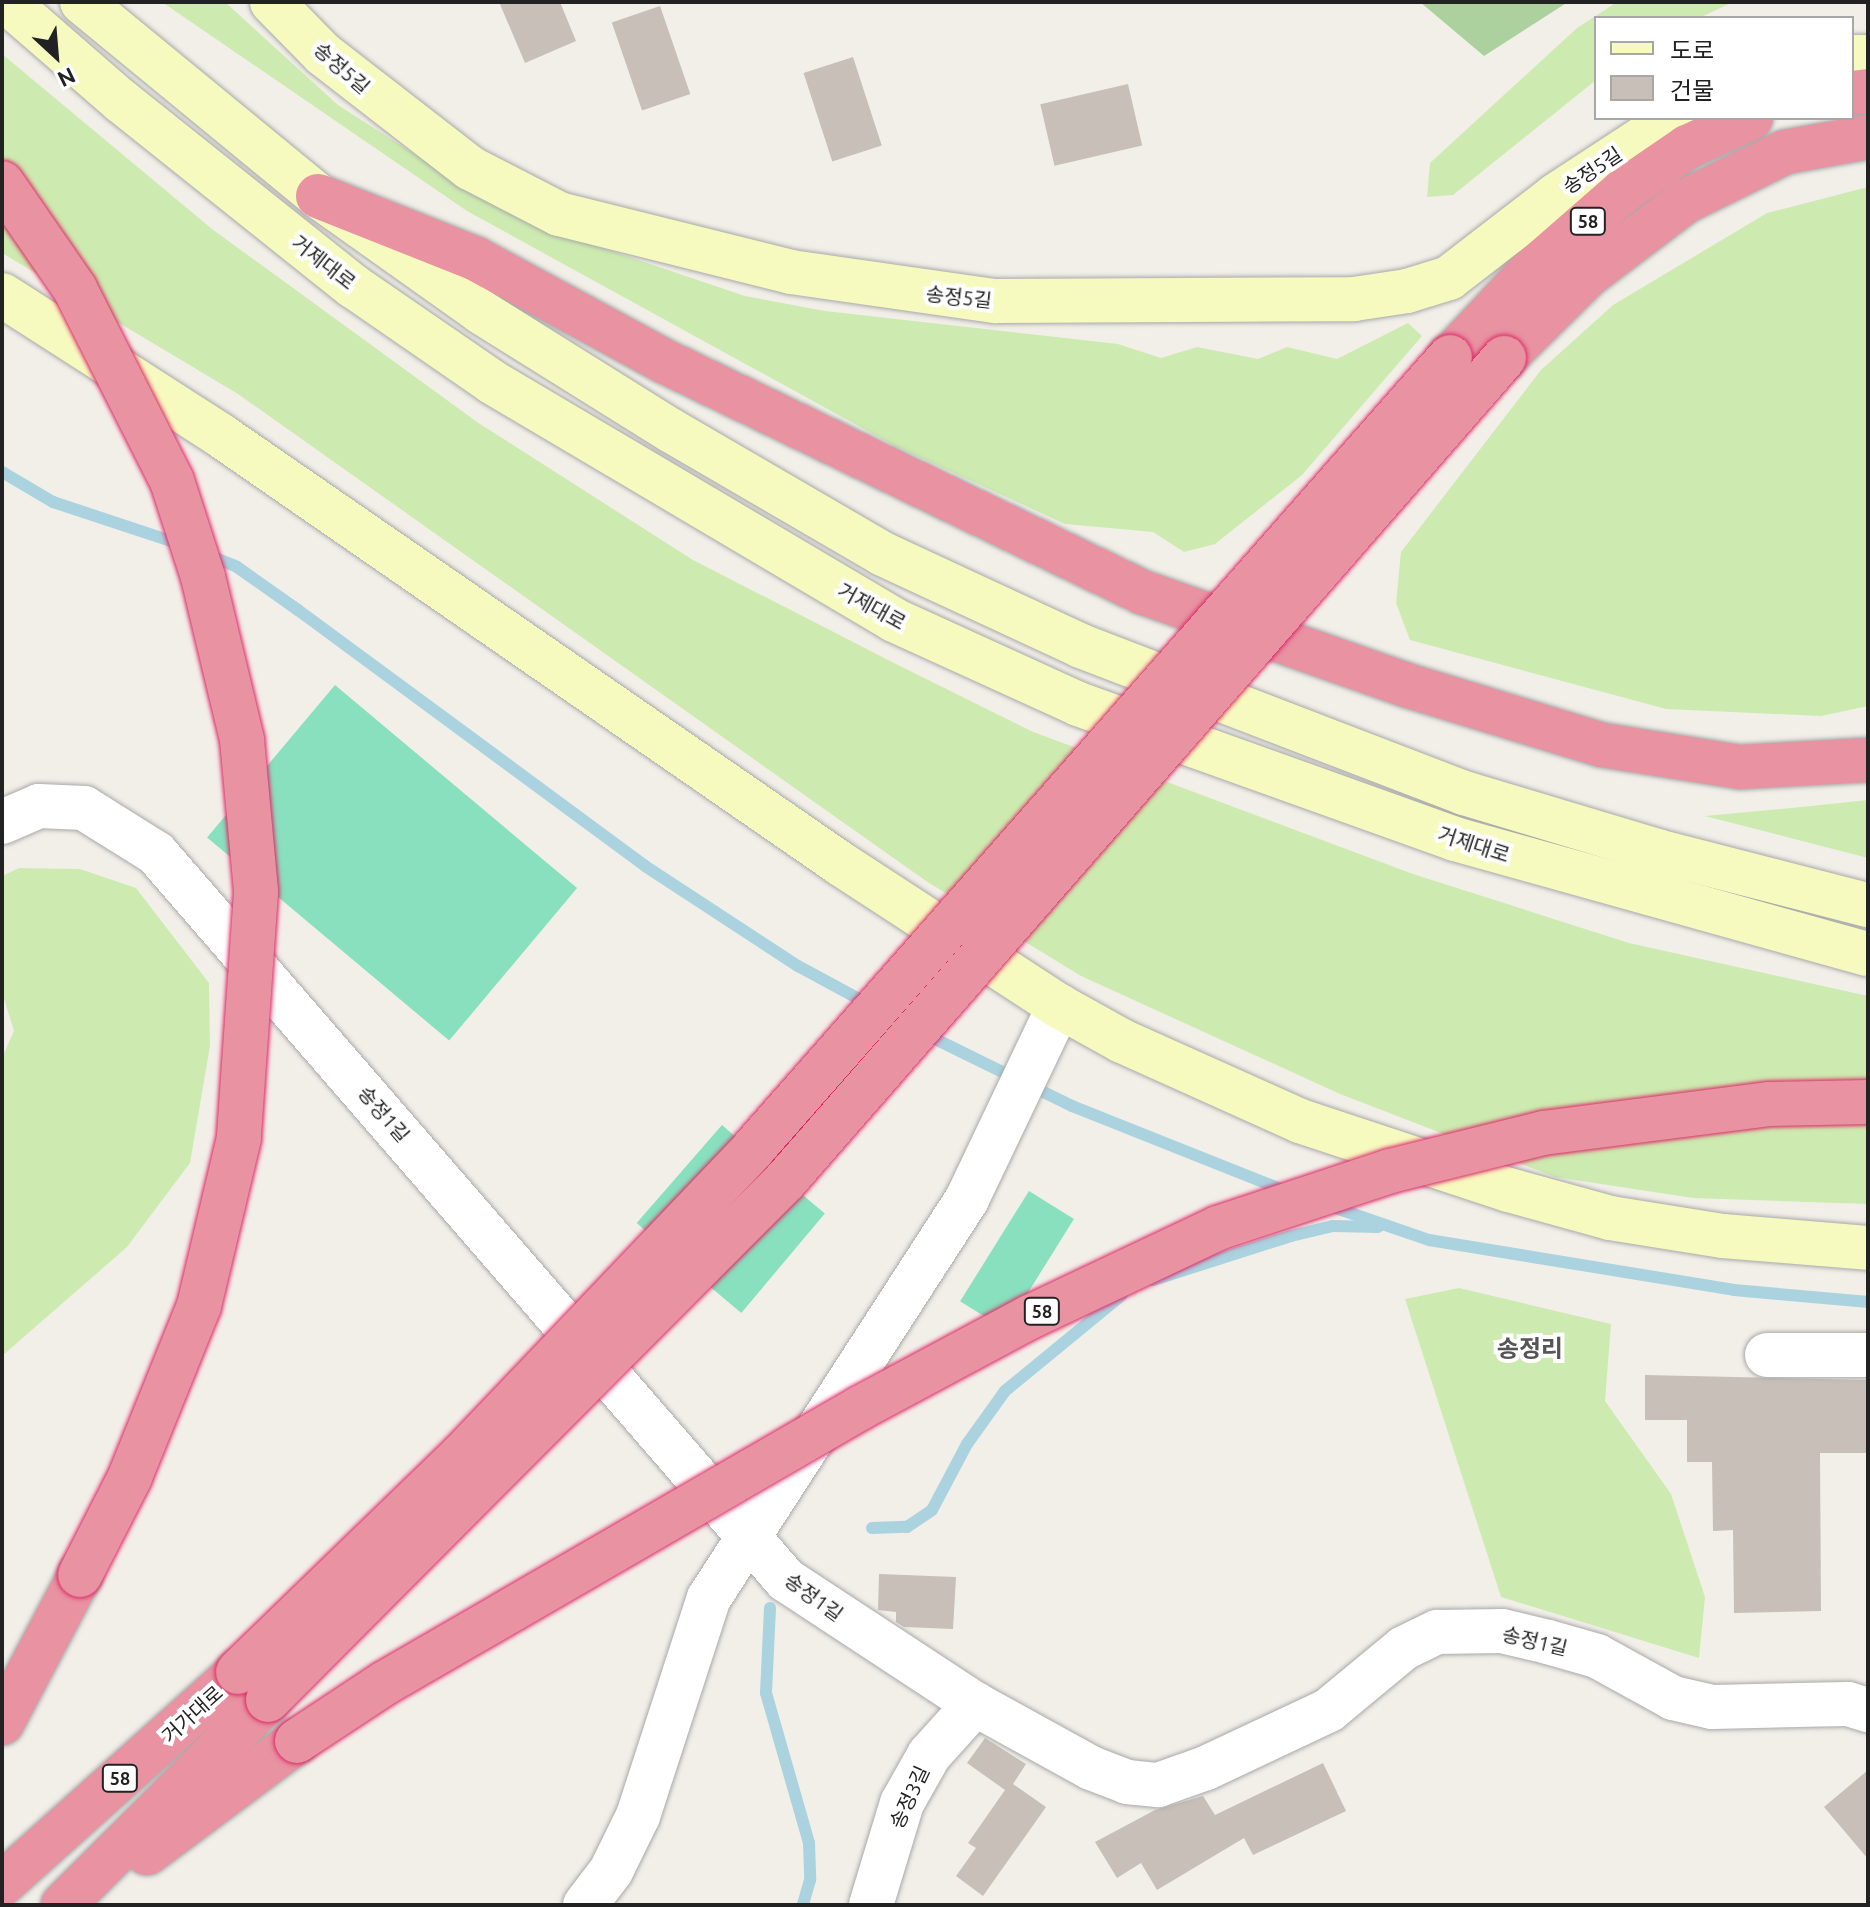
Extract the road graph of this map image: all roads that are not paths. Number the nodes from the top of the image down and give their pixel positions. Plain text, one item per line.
1 (7, 2) edge
2 (82, 2) edge
3 (272, 2) edge
4 (1671, 120) edge
5 (1747, 120) edge
6 (1868, 137) edge
7 (2, 183) edge
8 (318, 196) junction
9 (2, 295) edge
10 (1868, 760) edge
11 (2, 822) edge
12 (1868, 905) edge
13 (1868, 954) edge
14 (1051, 1025) junction
15 (1868, 1102) edge
16 (1868, 1248) edge
17 (1767, 1355) dead end
18 (1868, 1355) edge
19 (750, 1535) junction
20 (253, 1686) junction
21 (975, 1704) junction
22 (1868, 1710) edge
23 (2, 1723) edge
24 (2, 1884) edge
25 (63, 1905) edge
26 (78, 1905) edge
27 (585, 1905) edge
28 (871, 1905) edge

1 - 13 street, 거제대로
2 - 8 street
3 - 4 street, 송정5길
5 - 20 highway, 58, bridge
6 - 20 highway, bridge
7 - 23 highway, bridge
8 - 10 highway
8 - 12 street
9 - 14 street
11 - 19 street, 송정1길
14 - 16 street
14 - 19 street
15 - 26 highway, 58, bridge
17 - 18 street
19 - 21 street, 송정1길
19 - 27 street
20 - 24 highway, 거가대로 / 58
20 - 25 highway, 58
21 - 22 street, 송정1길
21 - 28 street, 송정3길

